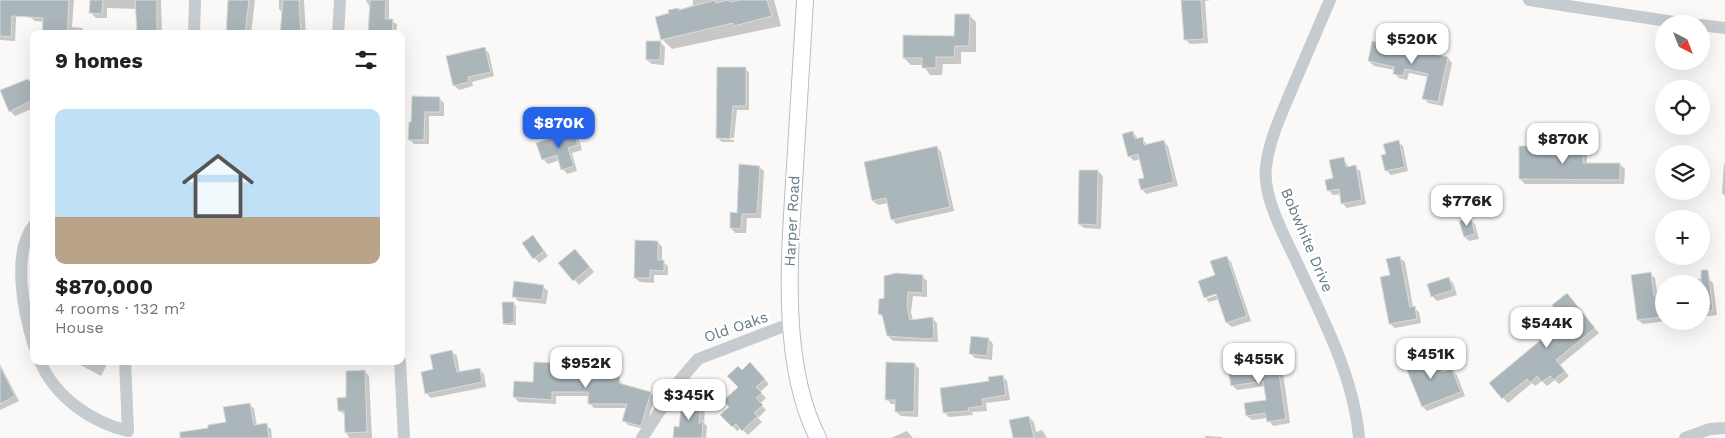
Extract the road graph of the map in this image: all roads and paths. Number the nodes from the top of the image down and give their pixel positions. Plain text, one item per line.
1 (195, 0) edge
2 (340, 0) edge
3 (805, 0) edge
4 (1330, 0) edge
5 (1529, 0) edge
6 (1655, 19) edge
7 (1710, 26) edge
8 (1725, 28) edge
9 (194, 30) edge
10 (338, 30) edge
11 (30, 230) edge
12 (30, 322) edge
13 (792, 323) junction
14 (42, 365) edge
15 (125, 365) edge
16 (400, 365) edge
17 (1725, 428) edge
18 (128, 435) edge
19 (404, 438) edge
20 (642, 438) edge
21 (818, 438) edge
22 (1359, 438) edge
23 (1685, 438) edge

1 - 9 street
2 - 10 street
3 - 13 main road, Harper Road
4 - 22 street, Bobwhite Drive
5 - 6 street
7 - 8 street
11 - 12 street
13 - 20 street, Old Oaks
13 - 21 main road, Harper Road
14 - 18 street
15 - 18 street
16 - 19 street
17 - 23 street

